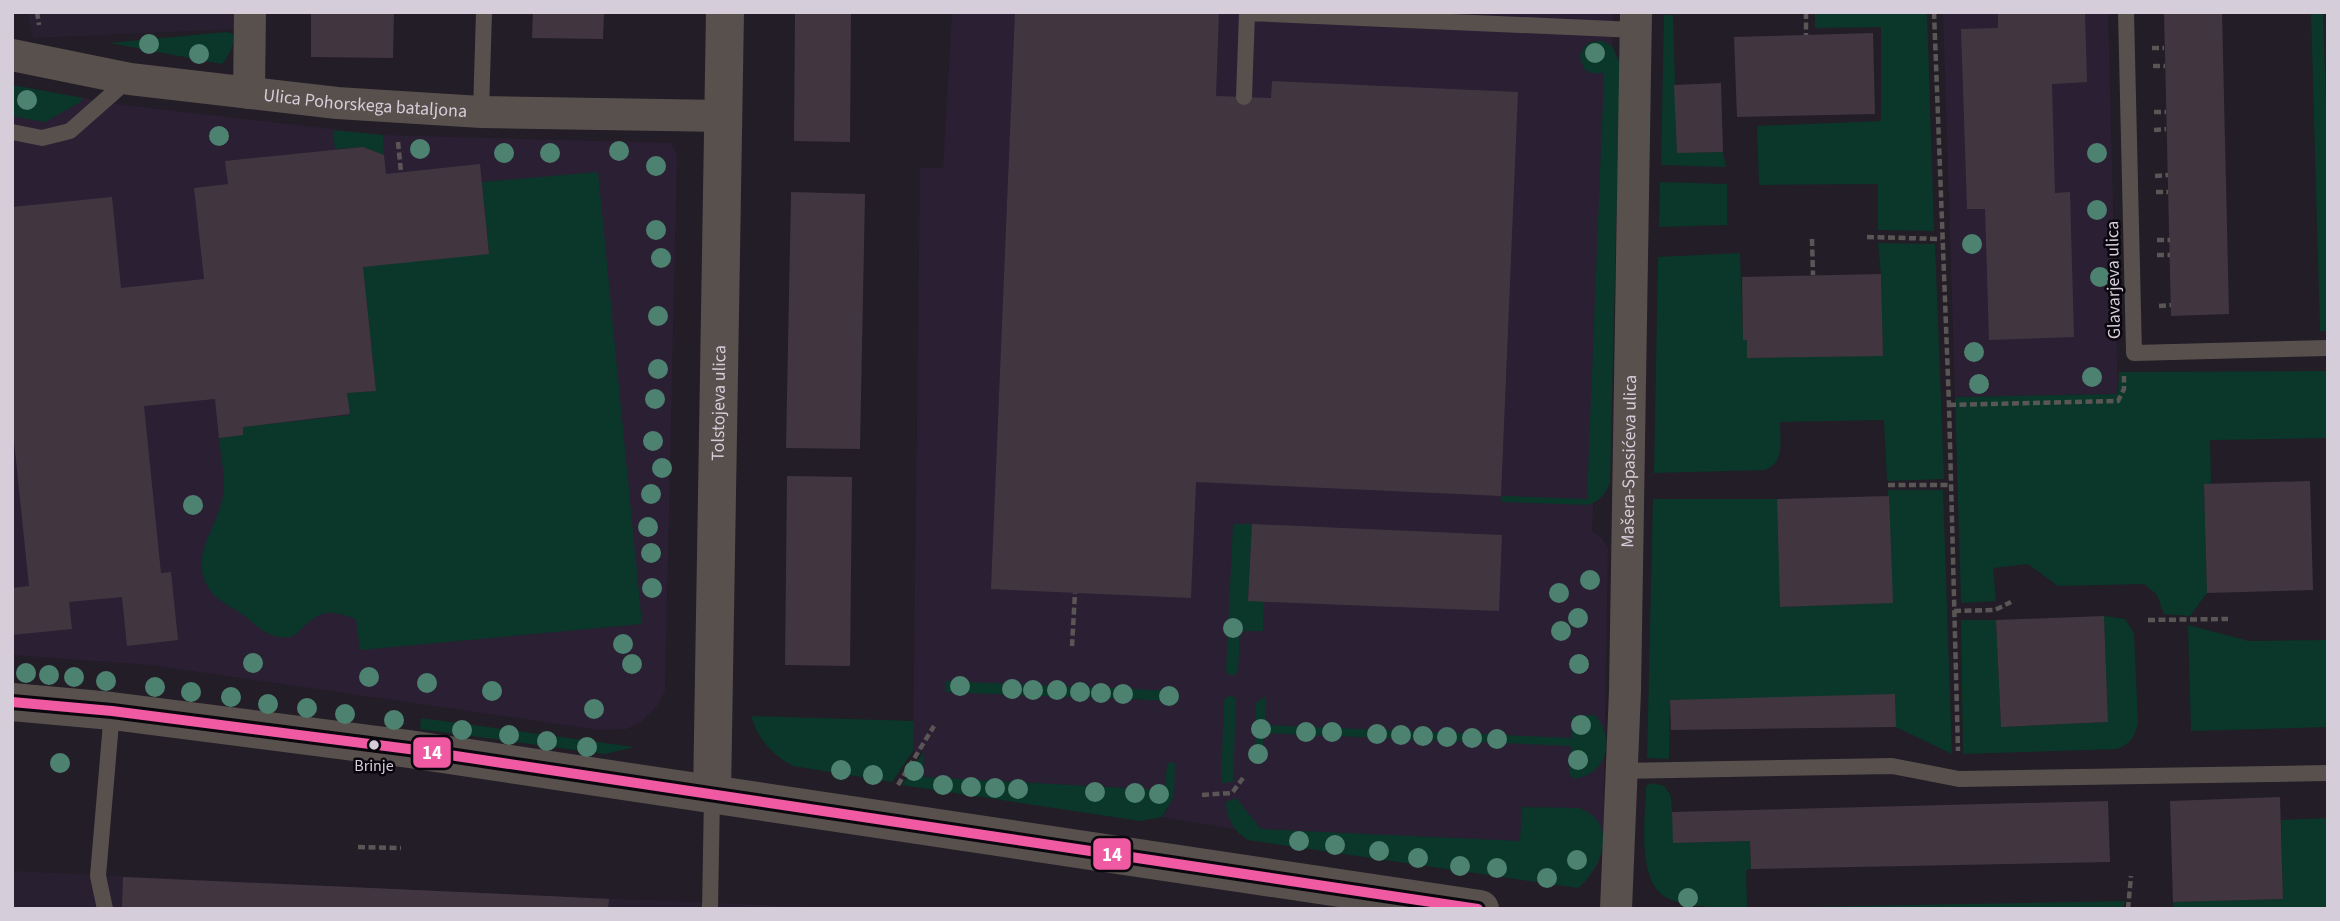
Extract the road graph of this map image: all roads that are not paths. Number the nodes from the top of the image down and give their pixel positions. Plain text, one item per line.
1 (250, 12) edge
2 (484, 12) edge
3 (724, 12) edge
4 (2126, 12) edge
5 (1636, 21) edge
6 (12, 55) edge
7 (130, 79) junction
8 (249, 93) junction
9 (1244, 96) dead end
10 (481, 112) junction
11 (723, 116) junction
12 (12, 132) edge
13 (2328, 348) edge
14 (12, 702) edge
15 (112, 711) junction
16 (1620, 771) junction
17 (2328, 773) edge
18 (712, 794) junction
19 (105, 909) edge
20 (710, 909) edge
21 (1480, 909) edge
22 (1616, 909) edge

1 - 8 street
2 - 10 lane
3 - 11 street, Tolstojeva ulica
4 - 13 lane, Glavarjeva ulica
5 - 9 lane
5 - 16 street, Mašera-Spasićeva ulica
6 - 7 street, Ulica Pohorskega bataljona
7 - 8 street, Ulica Pohorskega bataljona
7 - 12 lane
8 - 10 street, Ulica Pohorskega bataljona
10 - 11 street, Ulica Pohorskega bataljona
11 - 18 street, Tolstojeva ulica
14 - 15 street
15 - 18 street
15 - 19 lane
16 - 17 lane
16 - 22 street, Mašera-Spasićeva ulica
18 - 20 lane
18 - 21 street

